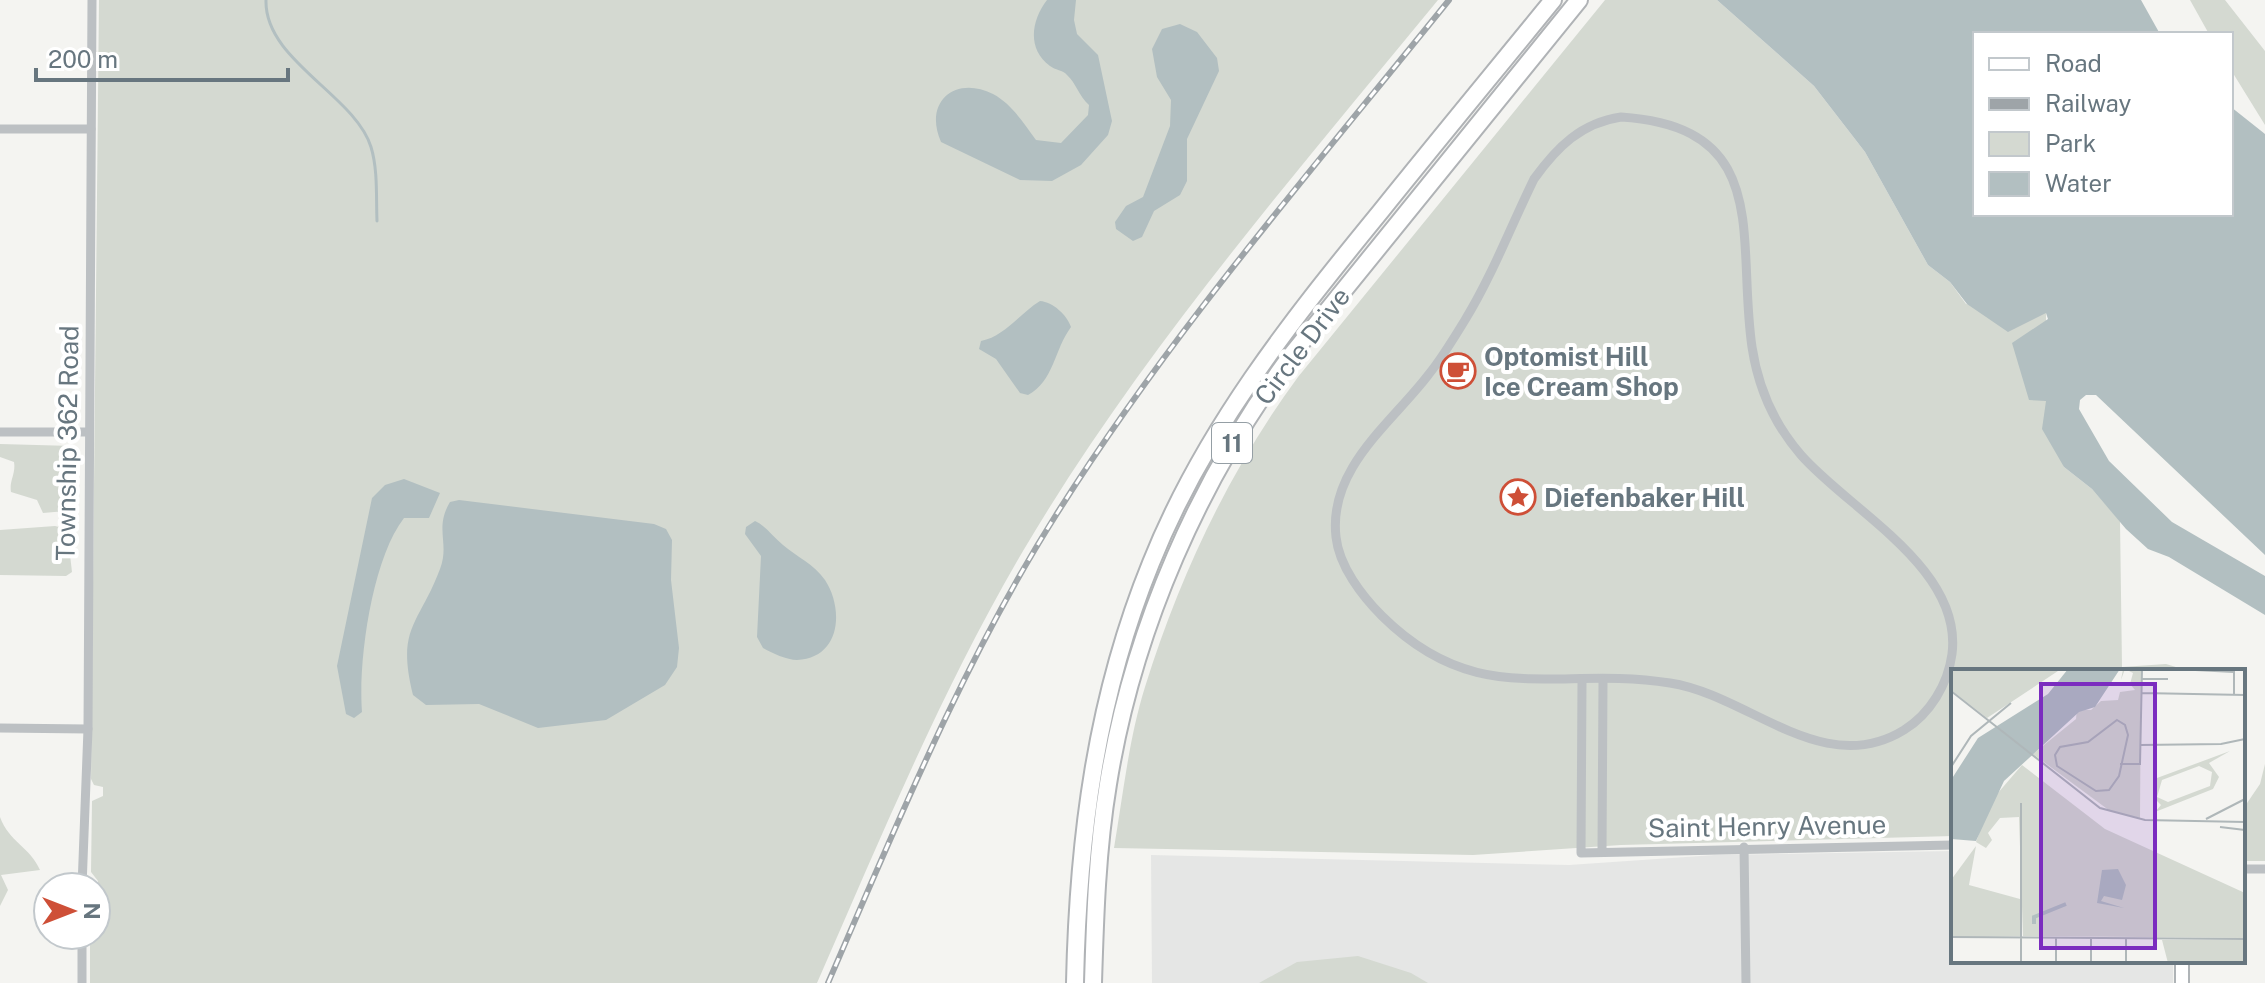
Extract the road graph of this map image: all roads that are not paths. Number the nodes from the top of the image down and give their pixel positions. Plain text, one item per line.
1 (92, 0) edge
2 (1553, 0) edge
3 (1579, 0) edge
4 (0, 129) edge
5 (91, 129) junction
6 (0, 432) edge
7 (89, 432) junction
8 (1582, 681) junction
9 (1603, 681) junction
10 (0, 728) edge
11 (88, 729) junction
12 (1116, 749) junction
13 (1951, 845) edge
14 (1744, 847) junction
15 (1602, 852) junction
16 (83, 871) edge
17 (82, 951) edge
18 (82, 983) edge
19 (1075, 983) edge
20 (1093, 983) edge
21 (1105, 983) edge
22 (1746, 983) edge

1 - 5 street, Township 362 Road
2 - 19 highway, Circle Drive / 11
3 - 12 highway, Circle Drive / 11
4 - 5 street
5 - 7 street, Township 362 Road
6 - 7 street
7 - 11 street, Township 362 Road
8 - 9 street
8 - 9 street
8 - 15 street, Saint Henry Avenue
9 - 15 street
10 - 11 street
11 - 16 street, Township 362 Road
12 - 20 highway, Circle Drive / 11
12 - 21 highway
13 - 14 street, Saint Henry Avenue
14 - 15 street, Saint Henry Avenue
14 - 22 street
17 - 18 street

